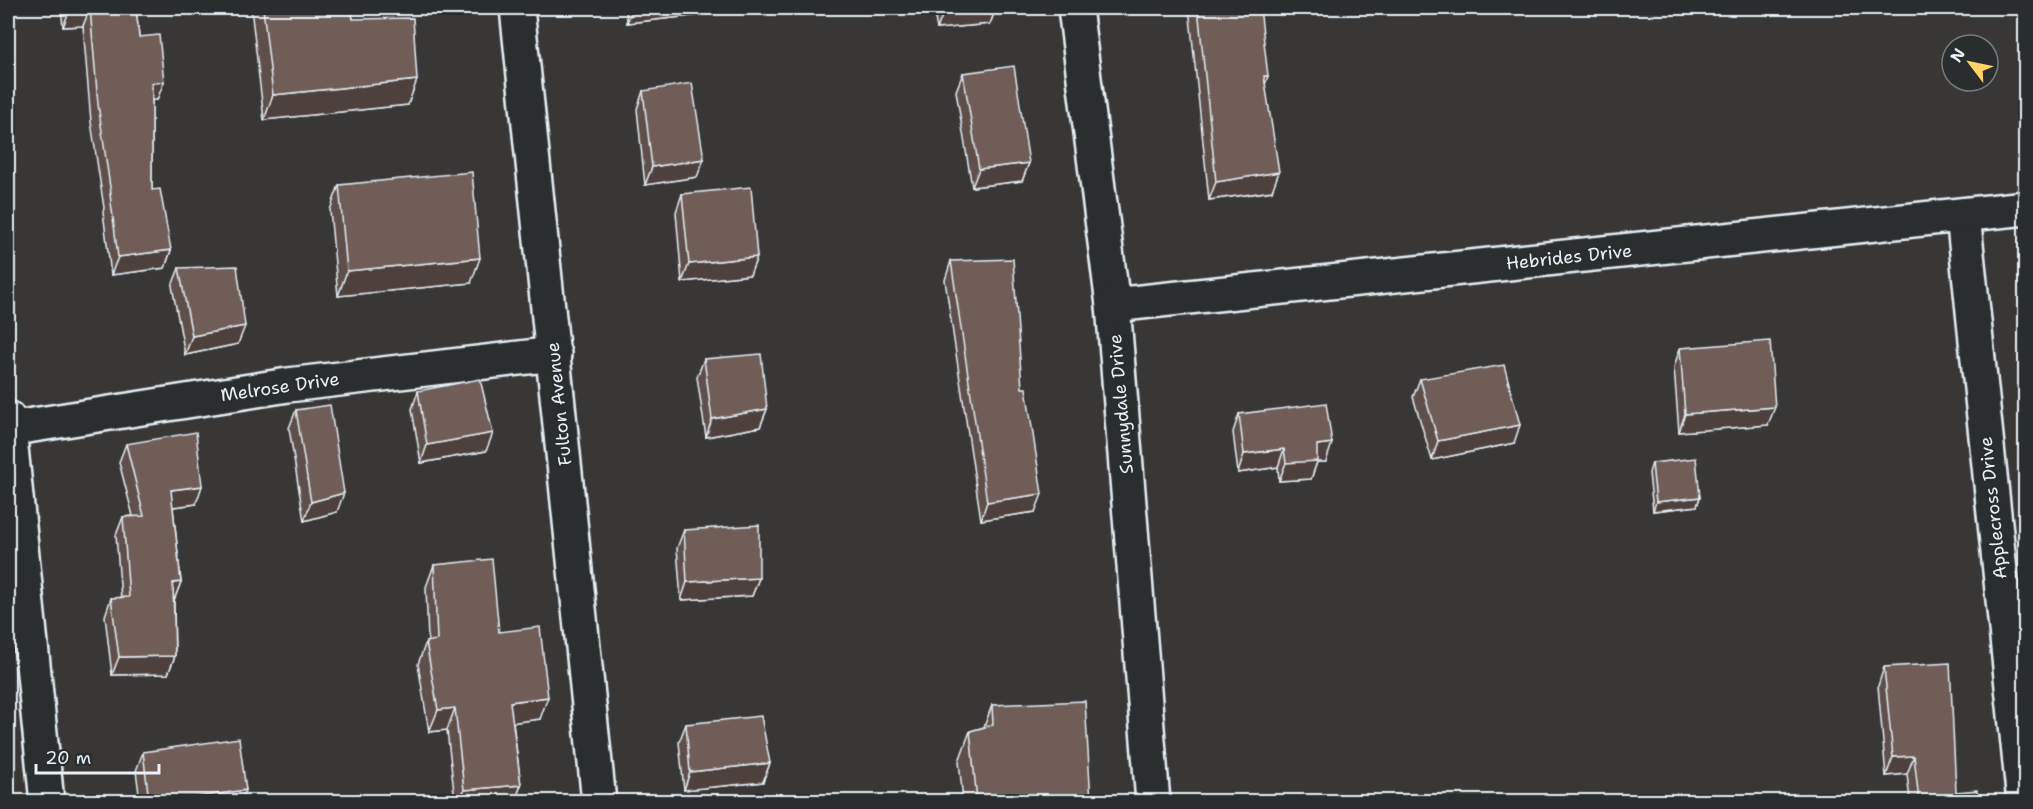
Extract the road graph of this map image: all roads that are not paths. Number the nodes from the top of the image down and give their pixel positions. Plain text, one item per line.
1 (517, 8) edge
2 (1075, 8) edge
3 (2025, 208) edge
4 (1963, 215) junction
5 (1113, 305) junction
6 (554, 354) junction
7 (8, 425) edge
8 (47, 801) edge
9 (600, 801) edge
10 (1153, 801) edge
11 (2024, 801) edge

1 - 6 street, Fulton Avenue
2 - 5 street, Sunnydale Drive
3 - 4 street, Hebrides Drive
4 - 5 street, Hebrides Drive
4 - 11 street, Applecross Drive
5 - 10 street, Sunnydale Drive
6 - 7 street, Melrose Drive
6 - 9 street, Fulton Avenue
7 - 8 street

